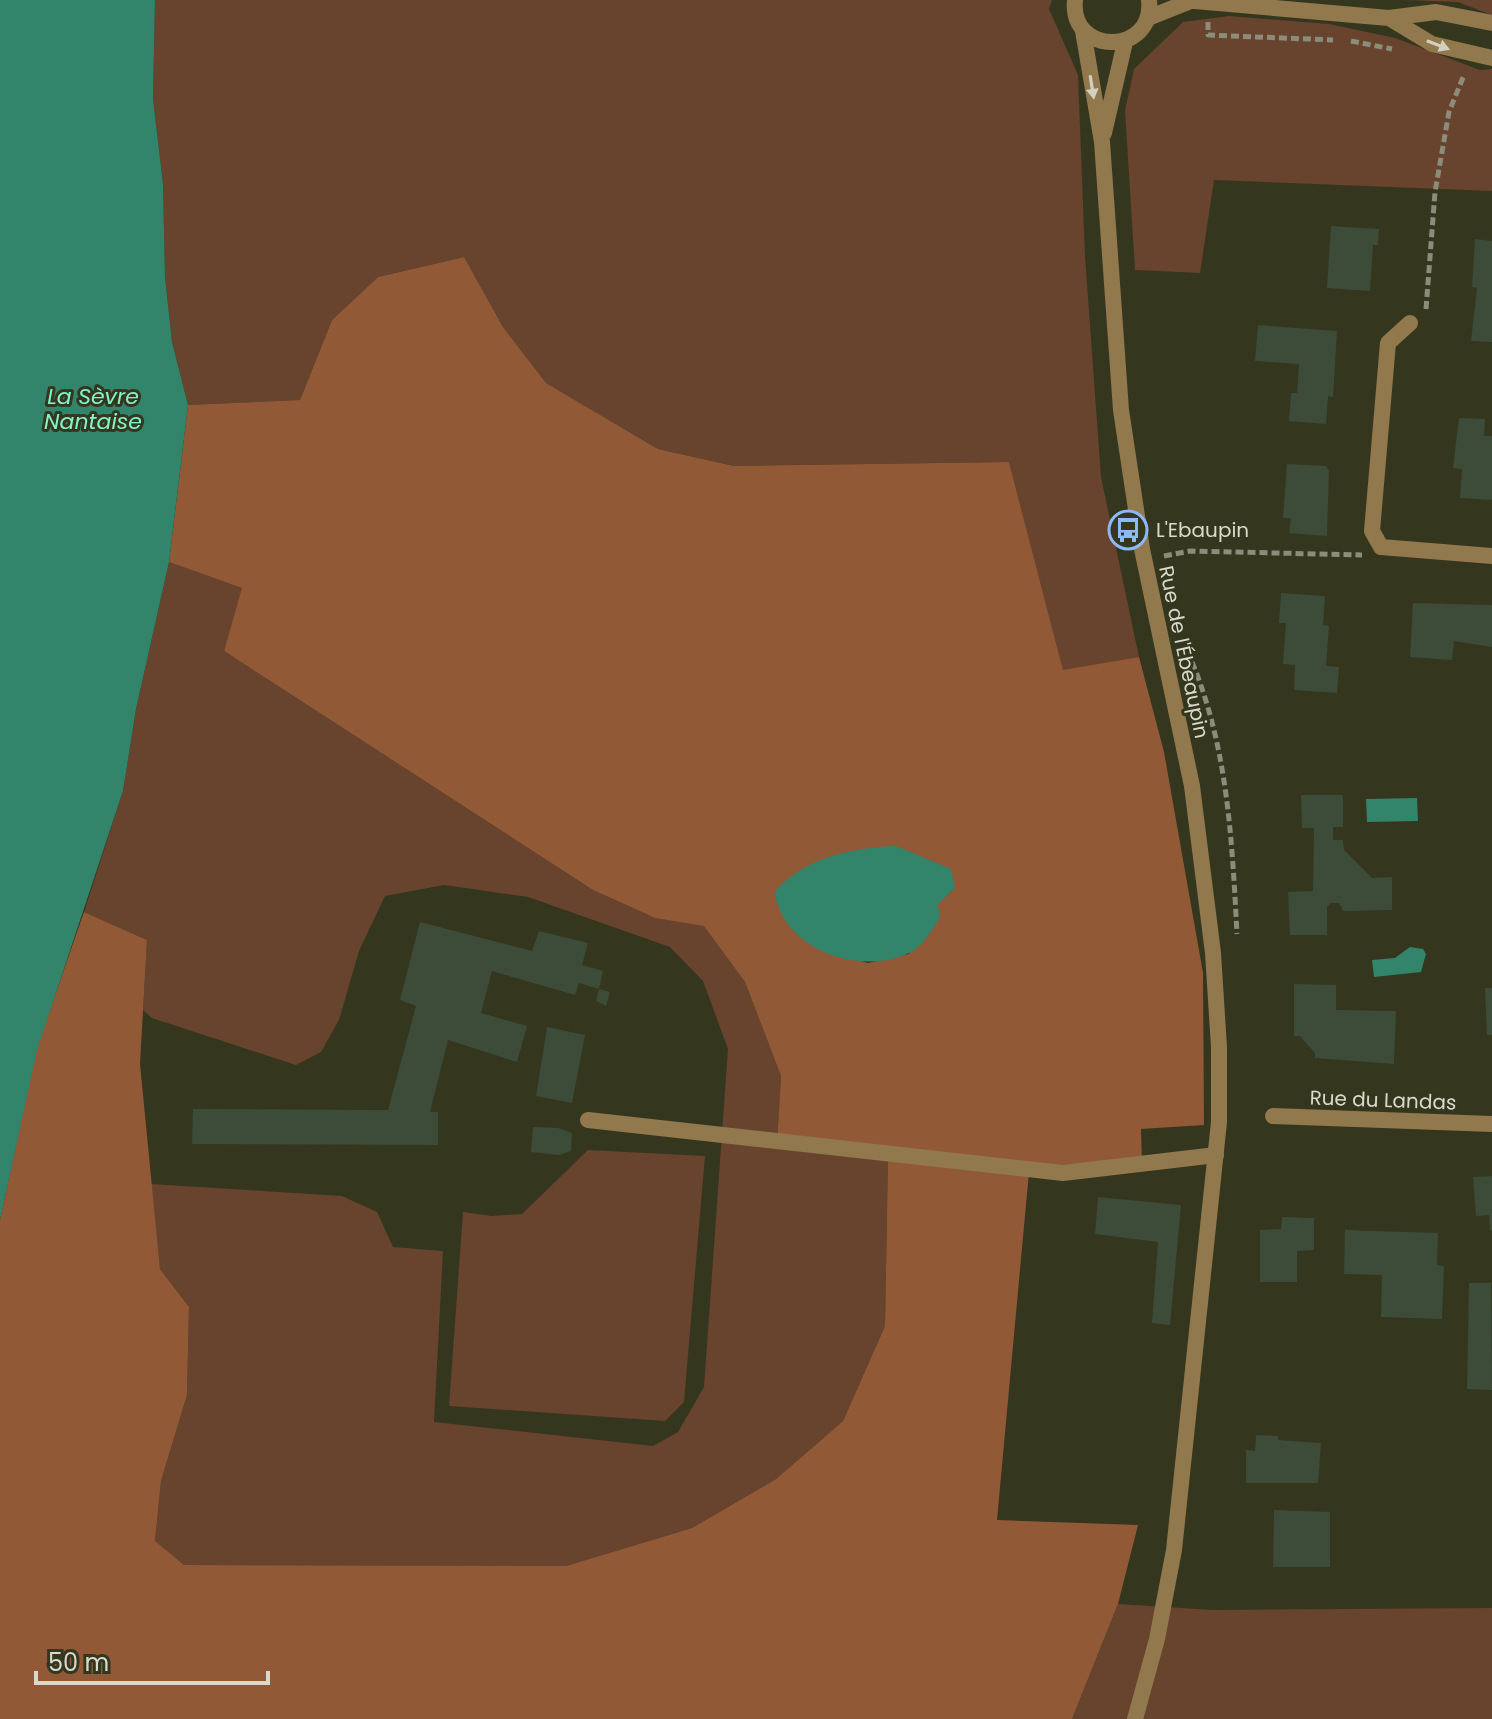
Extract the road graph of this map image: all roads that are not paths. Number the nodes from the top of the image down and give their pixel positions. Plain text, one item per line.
1 (1075, 0) edge
2 (1149, 0) edge
3 (1185, 1) edge
4 (1208, 1) edge
5 (1148, 18) junction
6 (1389, 18) junction
7 (1492, 23) edge
8 (1083, 31) junction
9 (1125, 42) junction
10 (1492, 58) edge
11 (1102, 142) junction
12 (1410, 323) road end
13 (1492, 556) edge
14 (1273, 1116) dead end
15 (588, 1120) dead end
16 (1492, 1124) edge
17 (1216, 1155) junction
18 (1135, 1719) edge

1 - 8 street, Rue de l'Ébeaupin
2 - 5 street
3 - 4 street
3 - 5 street
4 - 6 street
5 - 9 street
6 - 7 street
6 -> 10 street
8 - 9 street
8 -> 11 street, Rue de l'Ébeaupin
9 - 11 street, Rue de l'Ébeaupin
11 - 17 street, Rue de l'Ébeaupin
12 - 13 street
14 - 16 street, Rue du Landas
15 - 17 street
17 - 18 street, Rue de l'Ébeaupin

